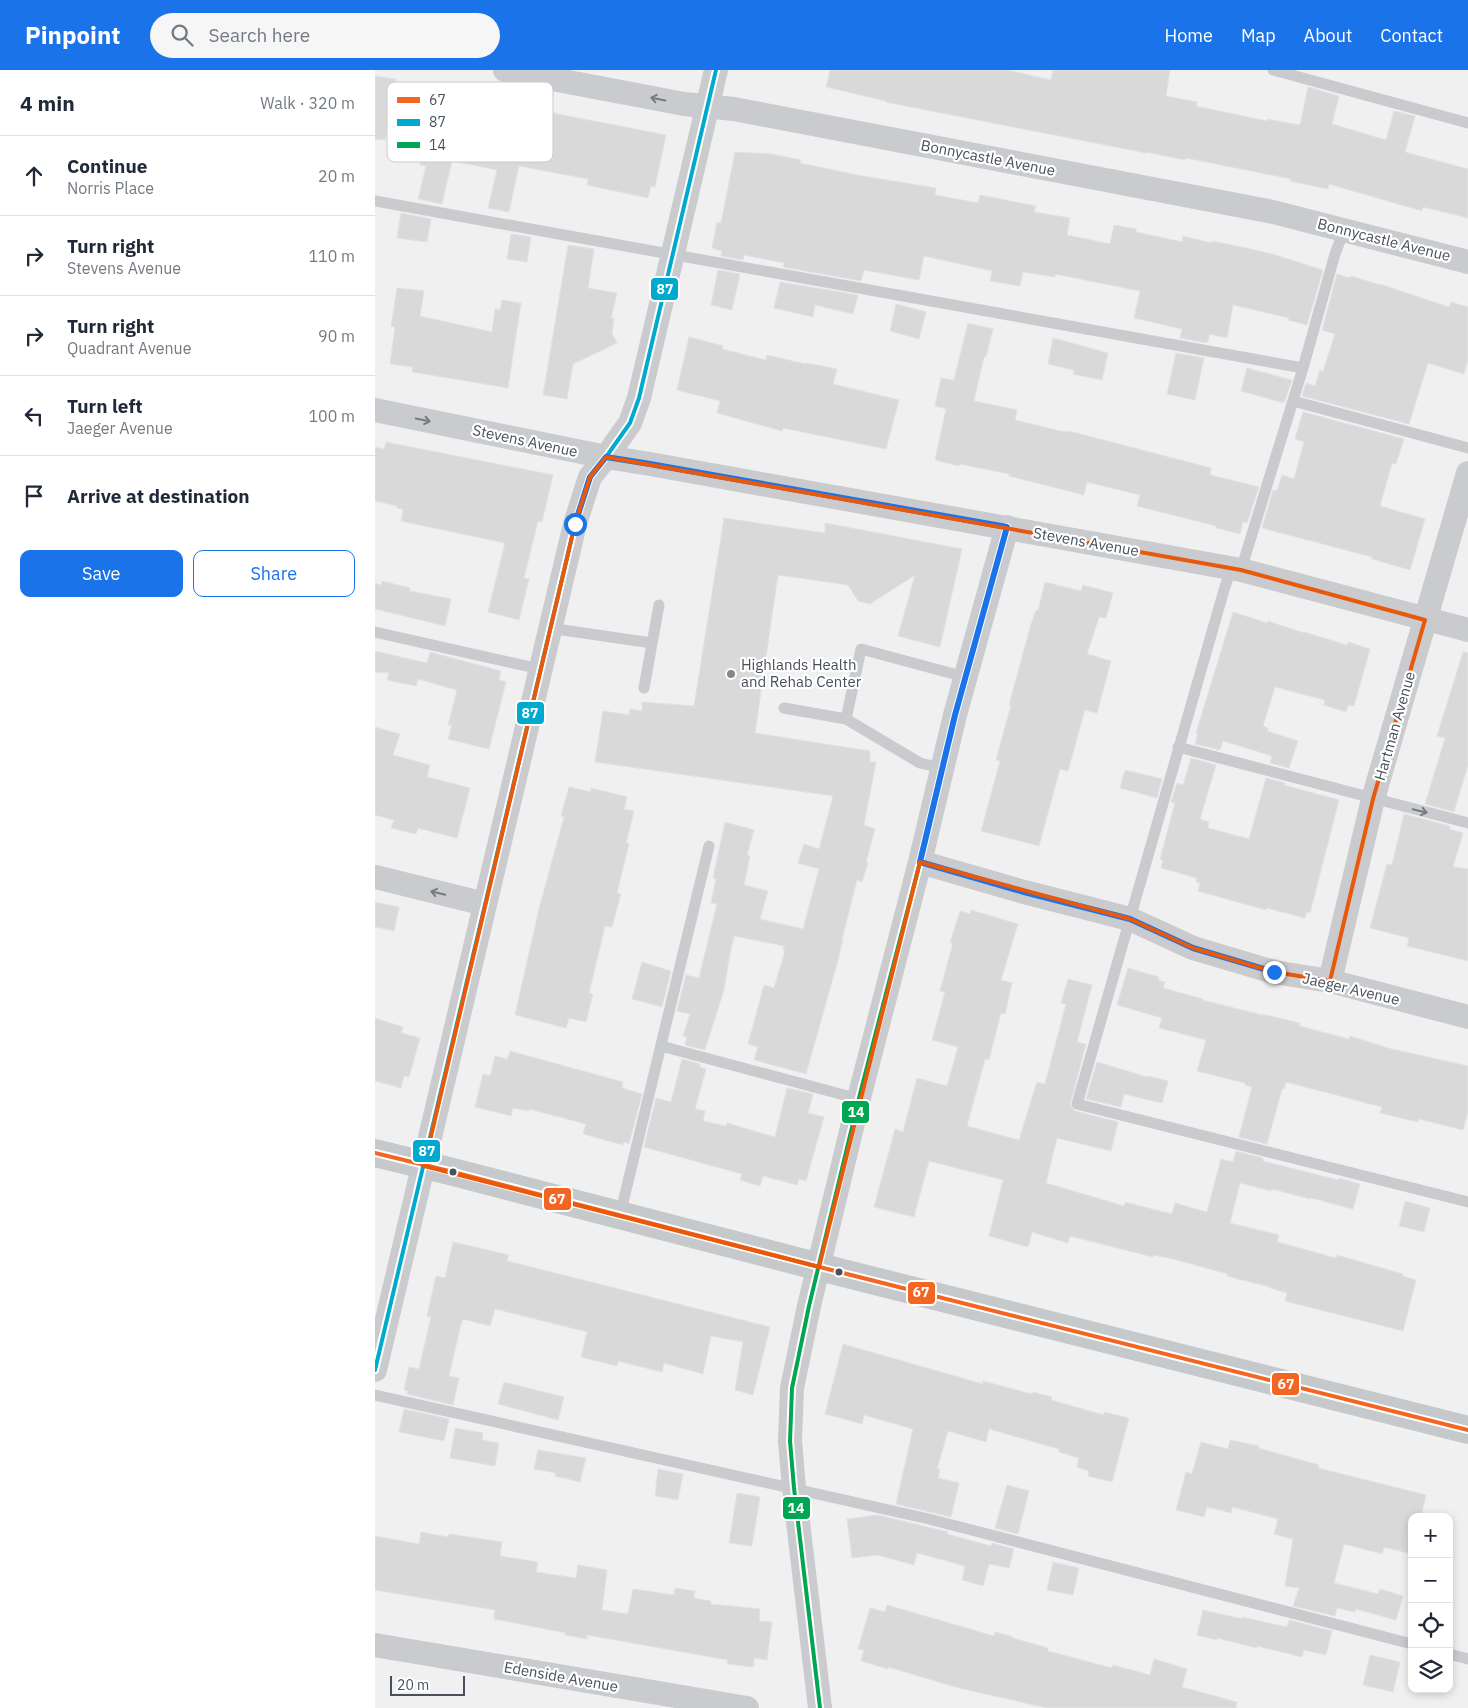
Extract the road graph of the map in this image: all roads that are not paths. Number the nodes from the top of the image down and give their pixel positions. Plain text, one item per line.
1 (505, 70) edge
2 (716, 70) edge
3 (1273, 70) edge
4 (707, 107) junction
5 (1468, 123) edge
6 (375, 201) edge
7 (1344, 230) junction
8 (672, 254) junction
9 (1468, 262) edge
10 (1303, 368) junction
11 (1293, 401) junction
12 (375, 410) edge
13 (1468, 448) edge
14 (606, 457) junction
15 (1468, 473) edge
16 (1007, 527) junction
17 (1236, 569) junction
18 (659, 605) dead end
19 (1425, 620) junction
20 (549, 628) junction
21 (1468, 630) edge
22 (375, 632) edge
23 (652, 643) junction
24 (540, 669) junction
25 (965, 677) junction
26 (644, 688) dead end
27 (784, 708) dead end
28 (846, 720) junction
29 (1179, 747) junction
30 (943, 768) junction
31 (1373, 799) junction
32 (1468, 823) edge
33 (709, 846) dead end
34 (920, 862) junction
35 (375, 877) edge
36 (485, 904) junction
37 (1130, 919) junction
38 (1330, 981) junction
39 (1468, 1017) edge
40 (661, 1046) junction
41 (859, 1099) junction
42 (375, 1153) edge
43 (424, 1166) junction
44 (1468, 1202) edge
45 (620, 1215) junction
46 (819, 1266) junction
47 (375, 1370) edge
48 (375, 1395) edge
49 (1468, 1430) edge
50 (794, 1488) junction
51 (1408, 1643) edge
52 (375, 1645) edge
53 (1453, 1655) edge
54 (1468, 1659) edge
55 (747, 1708) edge
56 (820, 1708) edge

4 -> 1 street, Bonnycastle Avenue
2 - 4 street
3 - 5 lane
4 - 7 street, Bonnycastle Avenue
4 - 8 street
6 - 8 lane
7 - 9 street, Bonnycastle Avenue
7 - 10 lane
8 - 10 lane
8 - 14 street
10 - 11 lane
11 - 13 lane
11 - 17 lane
12 -> 14 street, Stevens Avenue
14 - 16 street, Stevens Avenue
14 - 20 street
15 - 19 street, Hartman Avenue
16 - 17 street, Stevens Avenue
16 - 25 street
17 - 19 street, Stevens Avenue
17 - 29 lane
18 - 23 lane
19 - 21 street, Stevens Avenue
19 - 31 street, Hartman Avenue
20 - 23 lane
20 - 24 street
22 - 24 lane
23 - 26 lane
24 - 36 street
25 - 28 lane
25 - 30 street
27 - 28 lane
28 - 30 lane
29 - 31 lane
29 - 37 lane
30 - 34 street
31 -> 32 lane
31 - 38 street, Hartman Avenue
33 - 40 lane
34 - 37 street, Jaeger Avenue
34 - 41 street
36 -> 35 street
36 - 43 street
37 - 38 street, Jaeger Avenue
37 - 44 lane
38 - 39 street, Jaeger Avenue
40 - 41 lane
40 - 45 lane
41 - 46 street
42 - 43 main road
43 - 45 main road
43 - 47 street
45 - 46 main road
46 - 49 main road
46 - 50 street
48 - 50 lane
50 - 51 lane
50 - 56 street
52 - 55 street, Edenside Avenue
53 - 54 lane

